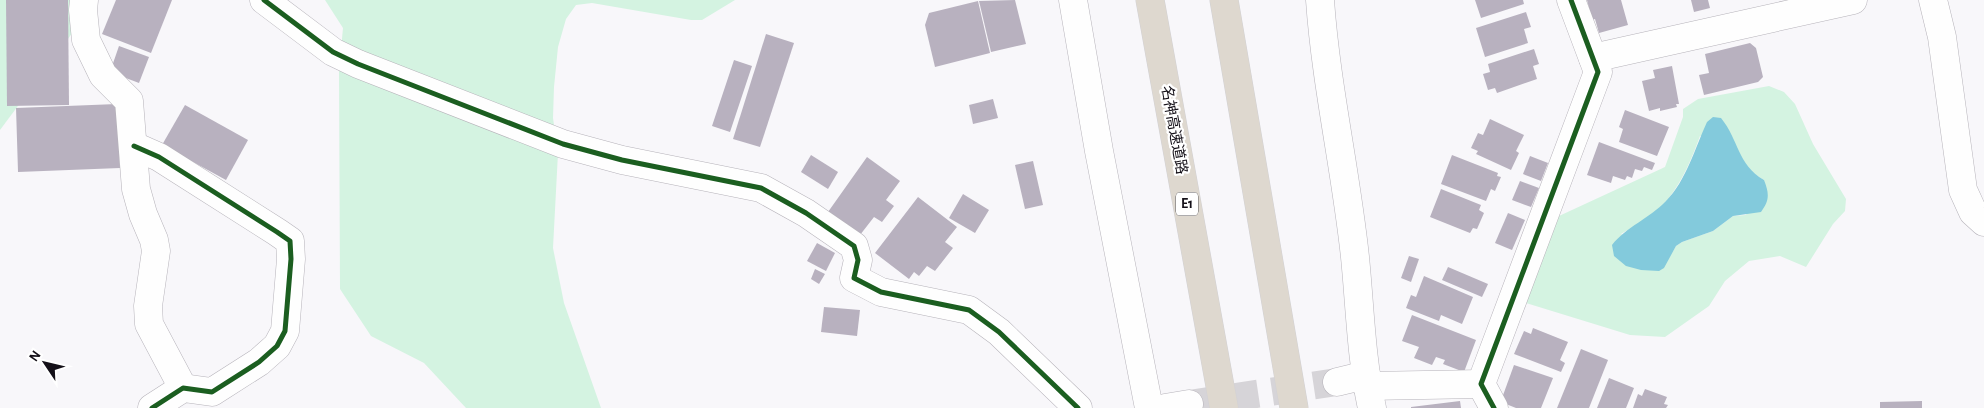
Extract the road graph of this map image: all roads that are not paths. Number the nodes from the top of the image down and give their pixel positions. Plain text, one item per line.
1 (84, 0) edge
2 (264, 0) edge
3 (1073, 0) edge
4 (1150, 0) edge
5 (1224, 0) edge
6 (1320, 0) edge
7 (1571, 0) edge
8 (1853, 0) edge
9 (1933, 0) edge
10 (1593, 58) junction
11 (134, 146) junction
12 (1984, 222) edge
13 (1337, 382) tunnel mouth
14 (1481, 384) junction
15 (183, 388) junction
16 (1368, 390) edge
17 (152, 408) edge
18 (1078, 408) edge
19 (1149, 408) edge
20 (1224, 408) edge
21 (1294, 408) edge
22 (1494, 408) edge

1 - 11 street
2 - 18 street
3 - 19 street
4 - 20 highway, 名神高速道路 / E1
5 - 21 highway
6 - 16 street
7 - 10 street
8 - 10 street
9 - 12 street
10 - 14 street
11 - 15 street
11 - 15 street
13 - 16 street
14 - 16 street
14 - 22 street
15 - 17 street

